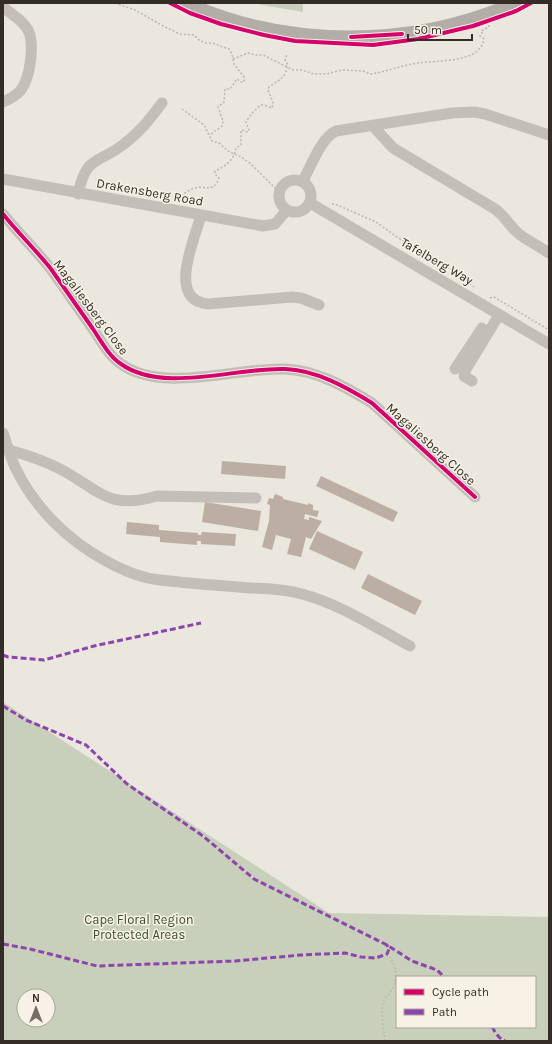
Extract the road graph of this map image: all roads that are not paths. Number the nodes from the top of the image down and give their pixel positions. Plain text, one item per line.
1 (185, 3) edge
2 (516, 3) edge
3 (3, 7) edge
4 (3, 102) edge
5 (162, 103) dead end
6 (373, 126) junction
7 (549, 135) edge
8 (3, 179) edge
9 (303, 181) junction
10 (78, 194) junction
11 (315, 206) junction
12 (287, 210) junction
13 (3, 214) edge
14 (200, 220) junction
15 (549, 253) edge
16 (319, 304) dead end
17 (496, 313) junction
18 (549, 344) edge
19 (455, 369) dead end
20 (472, 381) dead end
21 (3, 432) edge
22 (8, 450) junction
23 (475, 497) dead end
24 (256, 498) dead end
25 (410, 646) dead end

1 - 2 main road
3 - 4 street
5 - 10 street
6 - 7 street
6 - 9 street
6 - 15 street
8 - 10 street, Drakensberg Road
9 - 11 street
9 - 12 street
10 - 14 street, Drakensberg Road
11 - 12 street
11 - 17 street, Tafelberg Way
12 - 14 street, Drakensberg Road
13 - 23 street, Magaliesberg Close
14 - 16 street
17 - 18 street, Tafelberg Way
17 - 19 street
17 - 20 street
21 - 22 street
22 - 24 street
22 - 25 street

